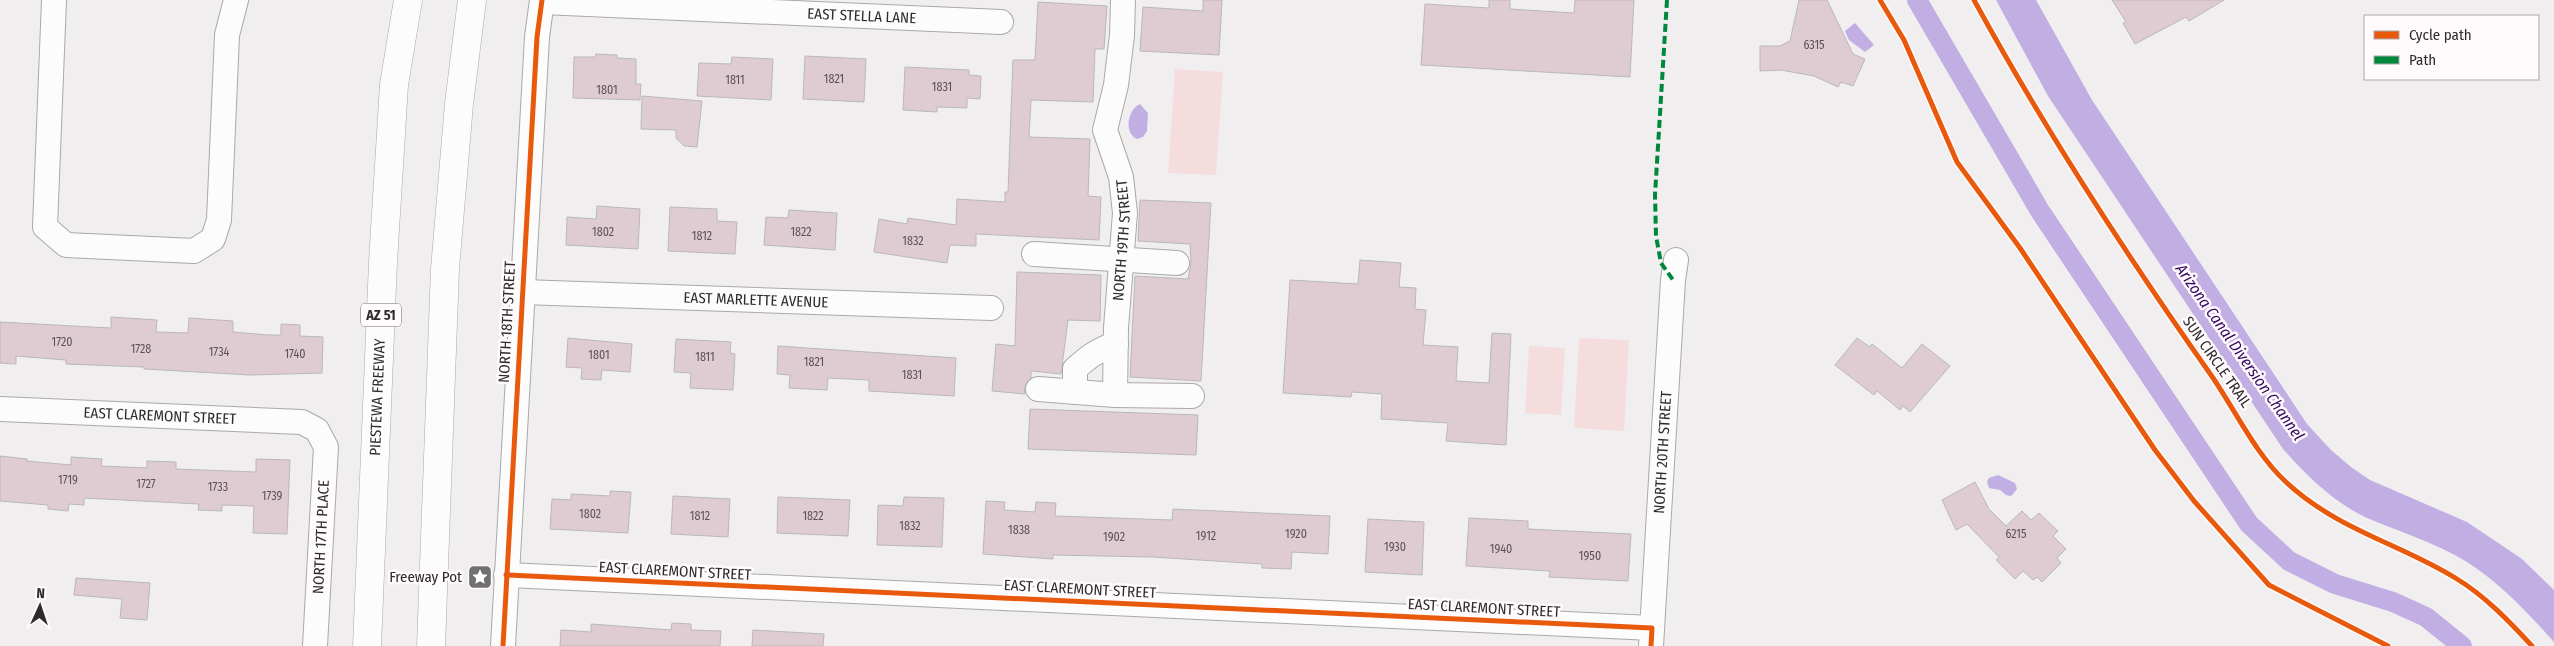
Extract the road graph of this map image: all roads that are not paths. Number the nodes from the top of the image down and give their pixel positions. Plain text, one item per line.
1 (54, 0) edge
2 (236, 0) edge
3 (408, 0) edge
4 (472, 0) edge
5 (1123, 0) edge
6 (542, 1) edge
7 (1001, 22) dead end
8 (1034, 254) dead end
9 (1121, 259) junction
10 (1676, 260) dead end
11 (1177, 263) dead end
12 (522, 292) junction
13 (991, 308) dead end
14 (1116, 344) junction
15 (1038, 389) dead end
16 (1075, 392) junction
17 (1115, 395) junction
18 (1192, 396) dead end
19 (0, 408) edge
20 (318, 430) joint
21 (506, 576) junction
22 (433, 619) junction
23 (1651, 637) edge
24 (366, 641) edge
25 (315, 646) edge
26 (431, 646) edge
27 (437, 646) edge
28 (503, 646) edge

1 - 2 street
3 - 24 highway, PIESTEWA FREEWAY / AZ 51
4 - 22 highway
5 - 9 street, NORTH 19TH STREET
6 - 7 street, EAST STELLA LANE
6 - 12 street, NORTH 18TH STREET
8 - 9 street
9 - 11 street
9 - 14 street, NORTH 19TH STREET
10 - 23 street, NORTH 20TH STREET
12 - 13 street, EAST MARLETTE AVENUE
12 - 21 street, NORTH 18TH STREET
14 - 16 street
14 - 17 street, NORTH 19TH STREET
15 - 16 street
16 - 17 street
17 - 18 street
19 - 20 street, EAST CLAREMONT STREET
20 - 25 street, NORTH 17TH PLACE
21 - 23 street, EAST CLAREMONT STREET
21 - 28 street, NORTH 18TH STREET
22 - 26 highway
22 - 27 highway

